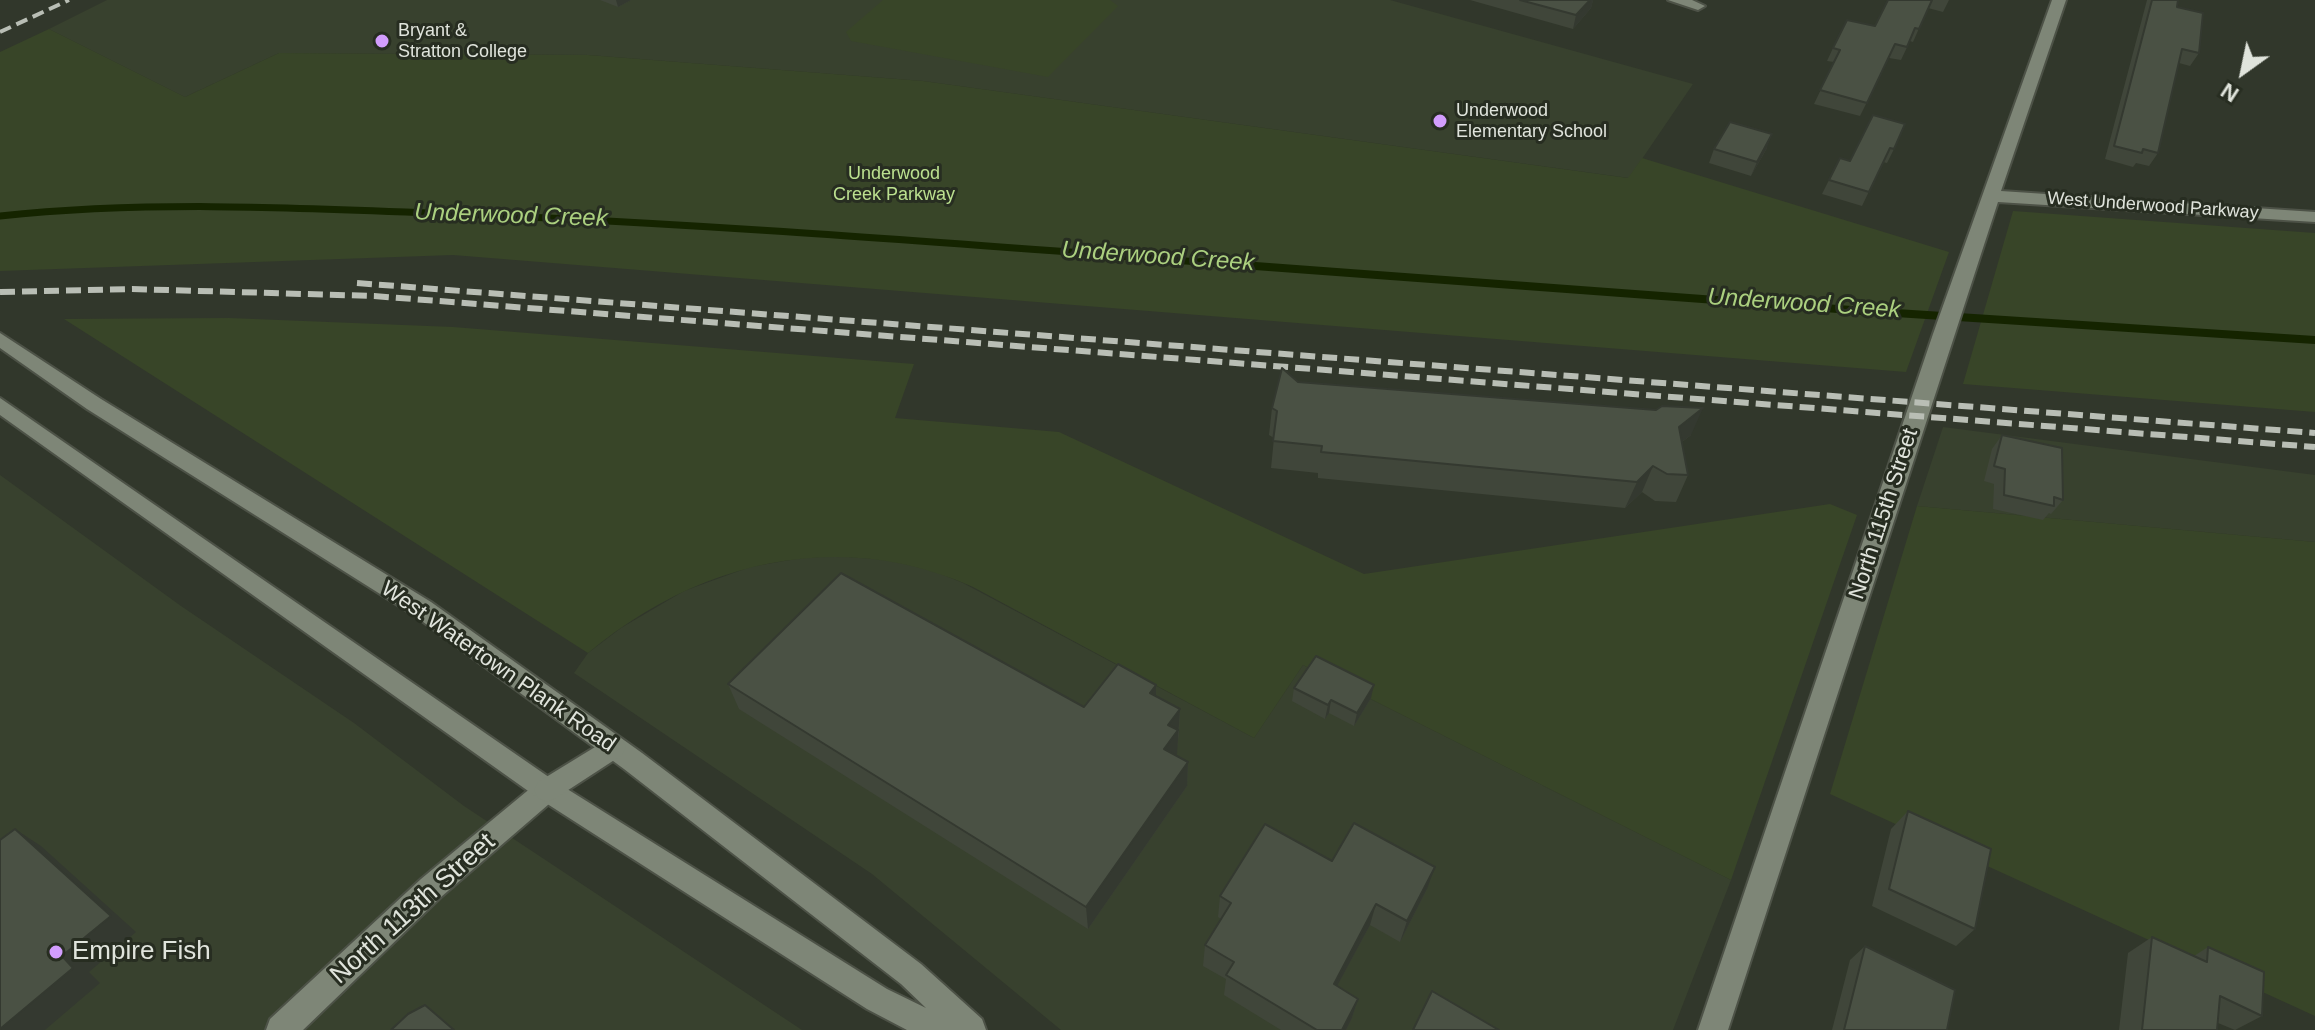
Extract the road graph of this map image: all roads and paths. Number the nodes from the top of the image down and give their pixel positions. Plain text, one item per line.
1 (1675, 0) edge
2 (2059, 0) edge
3 (1698, 6) dead end
4 (1992, 196) junction
5 (2315, 217) edge
6 (5, 342) edge
7 (0, 405) edge
8 (613, 747) junction
9 (547, 790) junction
10 (281, 1030) edge
11 (938, 1030) edge
12 (971, 1030) edge
13 (1713, 1030) edge

1 - 3 street
2 - 4 street, North 115th Street
4 - 5 street, West Underwood Parkway
4 - 13 street, North 115th Street
6 - 8 street, West Watertown Plank Road
7 - 9 street
8 - 9 street, North 113th Street
8 - 12 street, West Watertown Plank Road
9 - 10 street, North 113th Street
9 - 11 street

